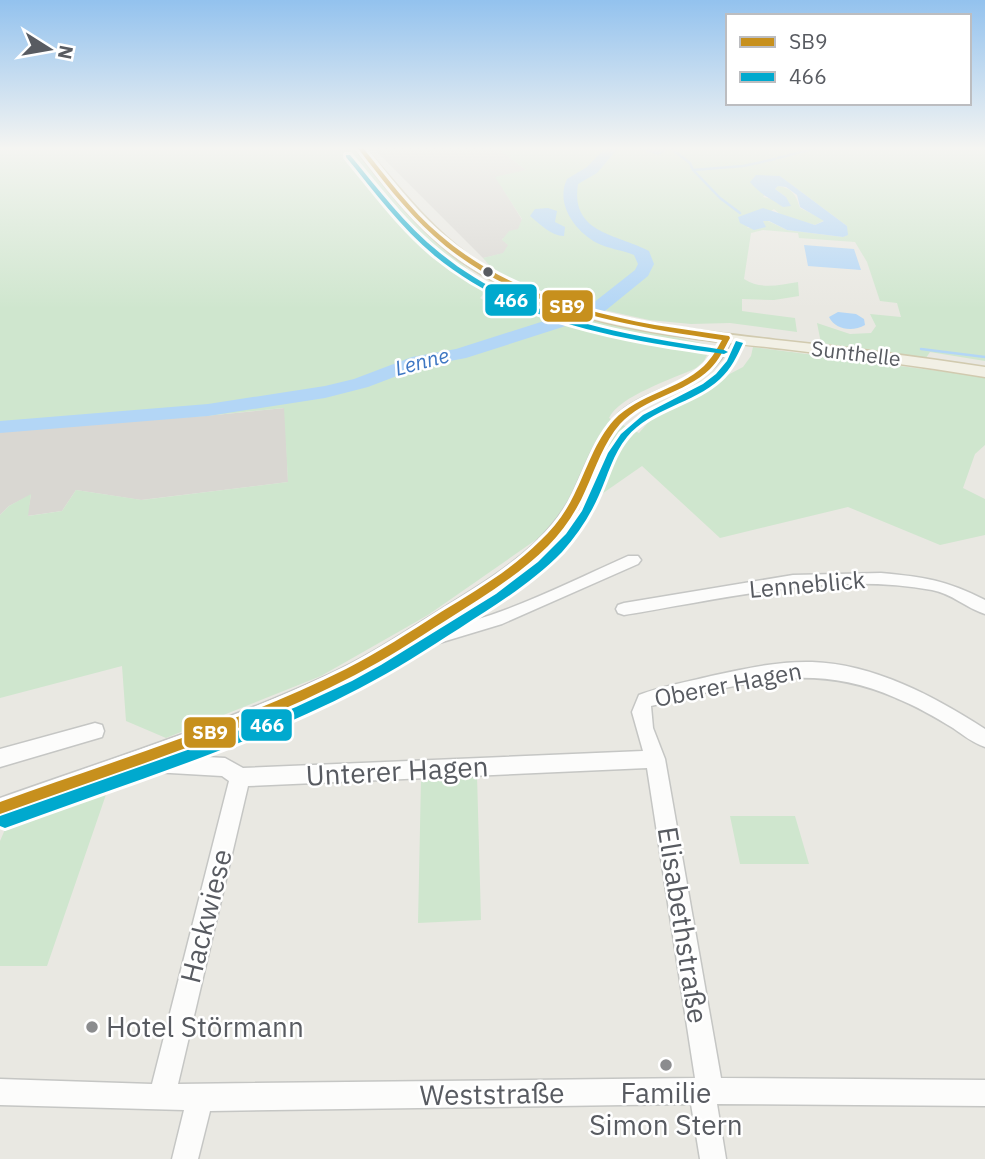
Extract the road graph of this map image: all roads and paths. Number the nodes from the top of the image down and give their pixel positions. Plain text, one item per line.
1 (408, 201) edge
2 (726, 338) junction
3 (985, 372) edge
4 (633, 560) dead end
5 (985, 608) edge
6 (624, 609) dead end
7 (403, 642) junction
8 (95, 731) dead end
9 (985, 739) edge
10 (151, 753) junction
11 (0, 758) edge
12 (655, 759) junction
13 (240, 776) junction
14 (0, 807) edge
15 (706, 1091) junction
16 (0, 1092) edge
17 (985, 1093) edge
18 (162, 1097) junction
19 (200, 1098) junction
20 (186, 1159) edge
21 (713, 1159) edge

1 - 2 main road, Sunthelle
2 - 3 main road, Sunthelle
2 - 7 street
4 - 7 street
5 - 6 street, Lenneblick
7 - 10 street
8 - 11 street
9 - 12 street, Oberer Hagen
10 - 13 street, Unterer Hagen
10 - 14 street
12 - 13 street, Unterer Hagen
12 - 15 street, Elisabethstraße
13 - 18 street, Hackwiese
15 - 17 street, Weststraße
15 - 19 street, Weststraße
15 - 21 street, Elisabethstraße
16 - 18 street, Weststraße
18 - 19 street, Weststraße
19 - 20 street

